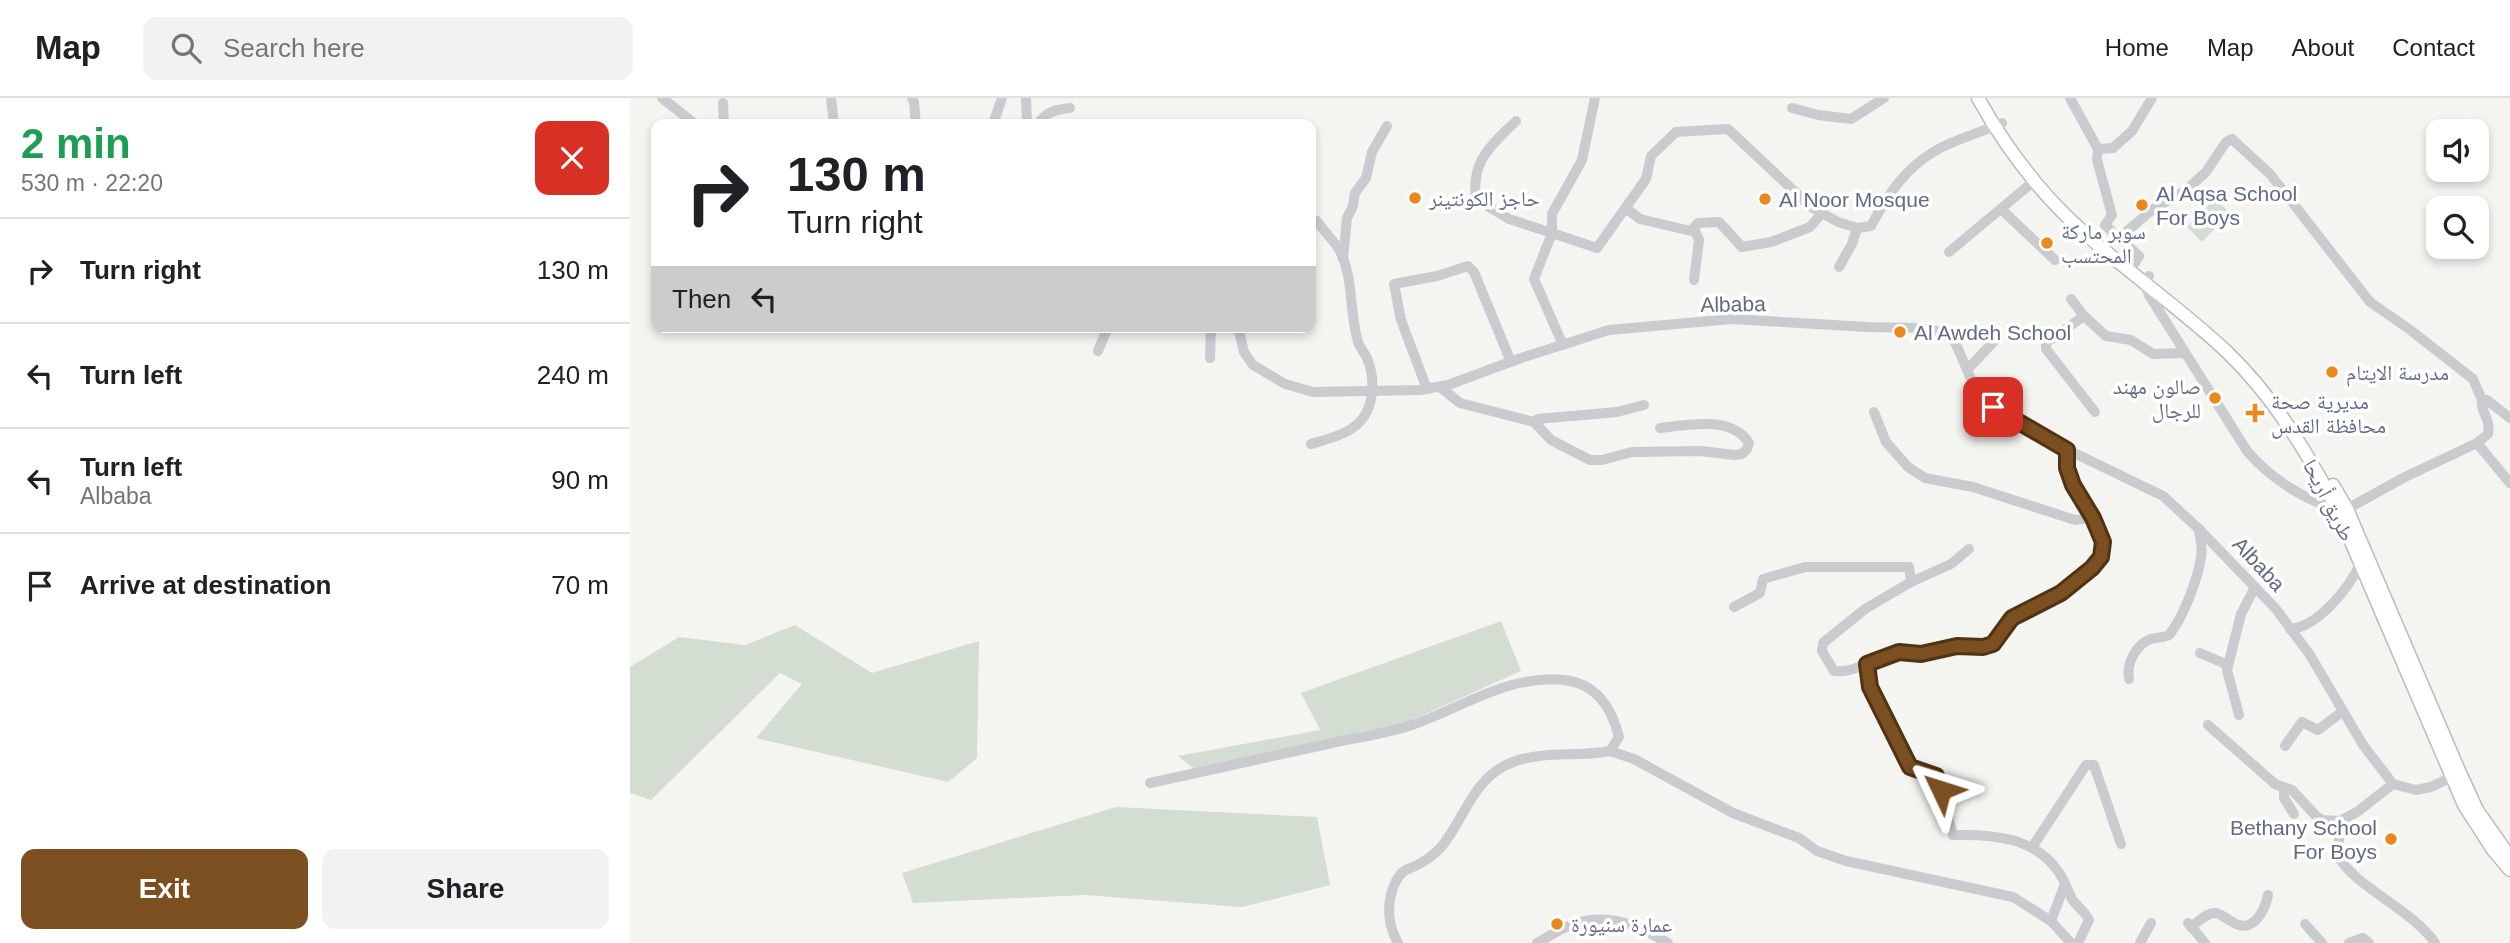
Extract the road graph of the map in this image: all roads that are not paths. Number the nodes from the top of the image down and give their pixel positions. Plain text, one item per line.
1 (662, 98) edge
2 (831, 98) edge
3 (912, 98) edge
4 (1002, 98) edge
5 (1026, 98) edge
6 (1595, 98) edge
7 (1884, 98) edge
8 (1978, 98) edge
9 (1988, 98) edge
10 (2070, 98) edge
11 (2152, 98) edge
12 (723, 103) dead end
13 (1070, 108) dead end
14 (1792, 108) dead end
15 (689, 119) edge
16 (724, 119) edge
17 (833, 119) edge
18 (916, 119) edge
19 (994, 119) edge
20 (1027, 119) edge
21 (1042, 119) edge
22 (1516, 121) dead end
23 (1998, 125) junction
24 (1387, 126) dead end
25 (2098, 149) junction
26 (2034, 181) junction
27 (1626, 209) junction
28 (2002, 210) junction
29 (1822, 213) junction
30 (1317, 221) dead end
31 (1694, 228) junction
32 (1857, 228) junction
33 (1552, 233) junction
34 (2119, 238) junction
35 (1949, 252) dead end
36 (1343, 259) junction
37 (2055, 260) dead end
38 (2134, 264) junction
39 (1839, 267) dead end
40 (2147, 279) junction
41 (1694, 280) dead end
42 (2071, 299) dead end
43 (2084, 316) junction
44 (1106, 333) edge
45 (1211, 333) edge
46 (1239, 333) edge
47 (1997, 338) dead end
48 (1563, 345) junction
49 (1098, 351) dead end
50 (2184, 352) junction
51 (1210, 358) dead end
52 (1511, 362) junction
53 (1967, 370) junction
54 (1440, 387) junction
55 (1427, 389) junction
56 (1372, 392) junction
57 (2482, 400) junction
58 (1644, 405) dead end
59 (1874, 412) dead end
60 (2095, 412) dead end
61 (2510, 418) edge
62 (1534, 422) junction
63 (1660, 428) dead end
64 (2477, 443) junction
65 (1311, 444) dead end
66 (2067, 450) junction
67 (2510, 483) edge
68 (2342, 509) junction
69 (2093, 518) junction
70 (2199, 528) junction
71 (1969, 549) dead end
72 (2360, 564) junction
73 (1911, 582) junction
74 (2255, 586) junction
75 (1734, 607) dead end
76 (2290, 629) junction
77 (2200, 653) dead end
78 (1867, 664) junction
79 (2228, 665) junction
80 (2129, 679) dead end
81 (2343, 711) junction
82 (2239, 715) dead end
83 (2208, 724) dead end
84 (2284, 746) dead end
85 (1610, 751) junction
86 (2455, 775) junction
87 (1150, 783) dead end
88 (2393, 784) junction
89 (2284, 789) junction
90 (2294, 814) dead end
91 (2340, 821) junction
92 (2121, 844) dead end
93 (2033, 846) junction
94 (2510, 856) edge
95 (2510, 870) edge
96 (2065, 884) junction
97 (2268, 895) dead end
98 (2051, 921) junction
99 (2151, 923) dead end
100 (2305, 924) dead end
101 (1398, 943) edge
102 (1537, 943) edge
103 (1668, 943) edge
104 (2071, 943) edge
105 (2078, 943) edge
106 (2140, 943) edge
107 (2205, 943) edge
108 (2322, 943) edge
109 (2349, 943) edge
110 (2369, 943) edge
111 (2435, 943) edge

1 - 15 street
2 - 17 street
3 - 18 street
4 - 19 street
5 - 20 street
6 - 33 street
7 - 14 street
8 - 23 main road, طريق أريحا
9 - 23 main road, طريق أريحا
10 - 25 street
11 - 25 street
12 - 16 street
13 - 21 street
22 - 33 street
23 - 26 main road, طريق أريحا
23 - 32 street
23 - 38 main road, طريق أريحا
24 - 36 street
25 - 34 street
26 - 28 street
26 - 40 main road, طريق أريحا
27 - 29 street
27 - 31 street
27 - 33 street
28 - 35 street
28 - 37 street
29 - 31 street
29 - 32 street
30 - 36 street
31 - 41 street
32 - 39 street
33 - 48 street
34 - 38 street
34 - 57 street
36 - 56 street
38 - 40 main road, طريق أريحا
40 - 50 street
40 - 68 main road, طريق أريحا
42 - 43 street
43 - 50 street
43 - 60 street
44 - 49 street
45 - 51 street
46 - 56 street, Albaba
47 - 53 street
48 - 52 street, Albaba
48 - 53 street, Albaba
50 - 68 street
52 - 54 street, Albaba
52 - 55 street
53 - 66 street, Albaba
54 - 55 street, Albaba
54 - 62 street
55 - 56 street, Albaba
56 - 65 street
57 - 61 street
57 - 64 street
58 - 62 street
59 - 69 street
62 - 63 street
64 - 67 street
64 - 68 street
66 - 69 street
66 - 70 street, Albaba
68 - 72 main road, طريق أريحا
68 - 86 main road, طريق أريحا
69 - 78 street
70 - 74 street, Albaba
70 - 80 street
71 - 73 street
72 - 76 street
72 - 86 main road, طريق أريحا
73 - 75 street
73 - 78 street
74 - 76 street, Albaba
74 - 79 street
76 - 81 street, Albaba
77 - 79 street
78 - 93 street
79 - 82 street
81 - 84 street
81 - 88 street, Albaba
83 - 89 street
85 - 87 street
85 - 98 street
85 - 101 street
86 - 88 street
86 - 94 main road, طريق أريحا
86 - 95 main road, طريق أريحا
88 - 91 street
89 - 90 street
89 - 91 street
91 - 111 street
92 - 93 street
93 - 96 street
96 - 98 street
96 - 105 street
97 - 107 street
98 - 104 street
99 - 106 street
100 - 108 street
102 - 103 street
109 - 110 street

